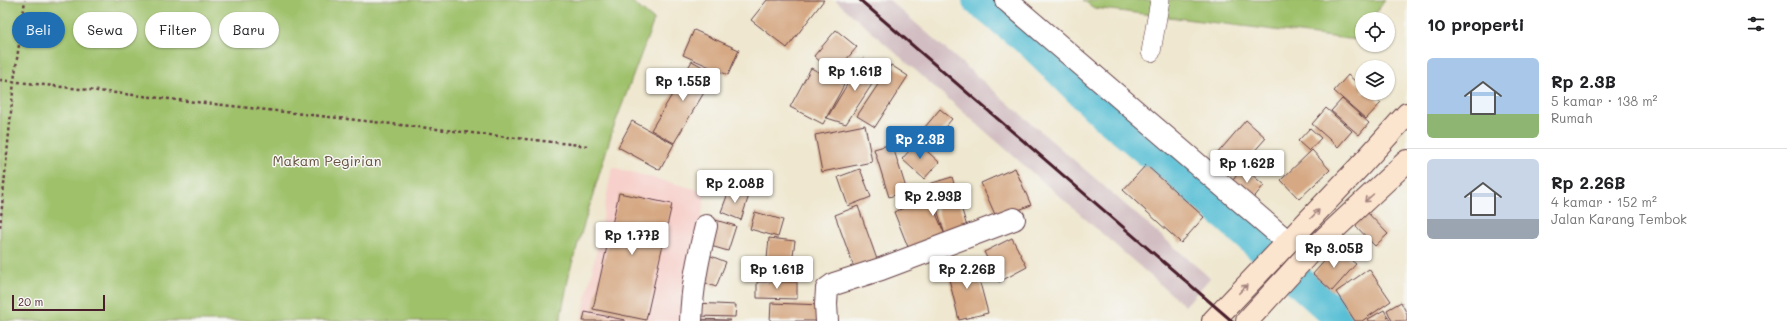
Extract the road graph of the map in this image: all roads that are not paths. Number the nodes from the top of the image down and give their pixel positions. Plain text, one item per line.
1 (1006, 0) edge
2 (1160, 0) edge
3 (1151, 52) dead end
4 (1407, 114) edge
5 (1362, 164) junction
6 (1406, 165) edge
7 (1385, 183) junction
8 (1014, 219) dead end
9 (706, 226) dead end
10 (1288, 242) junction
11 (691, 321) edge
12 (827, 321) edge
13 (1213, 321) edge
14 (1247, 321) edge

1 - 10 street
2 - 3 lane
4 - 5 main road
5 - 7 main road
10 -> 5 main road
6 - 7 main road
7 -> 14 main road
8 - 12 street
9 - 11 street
13 -> 10 main road

